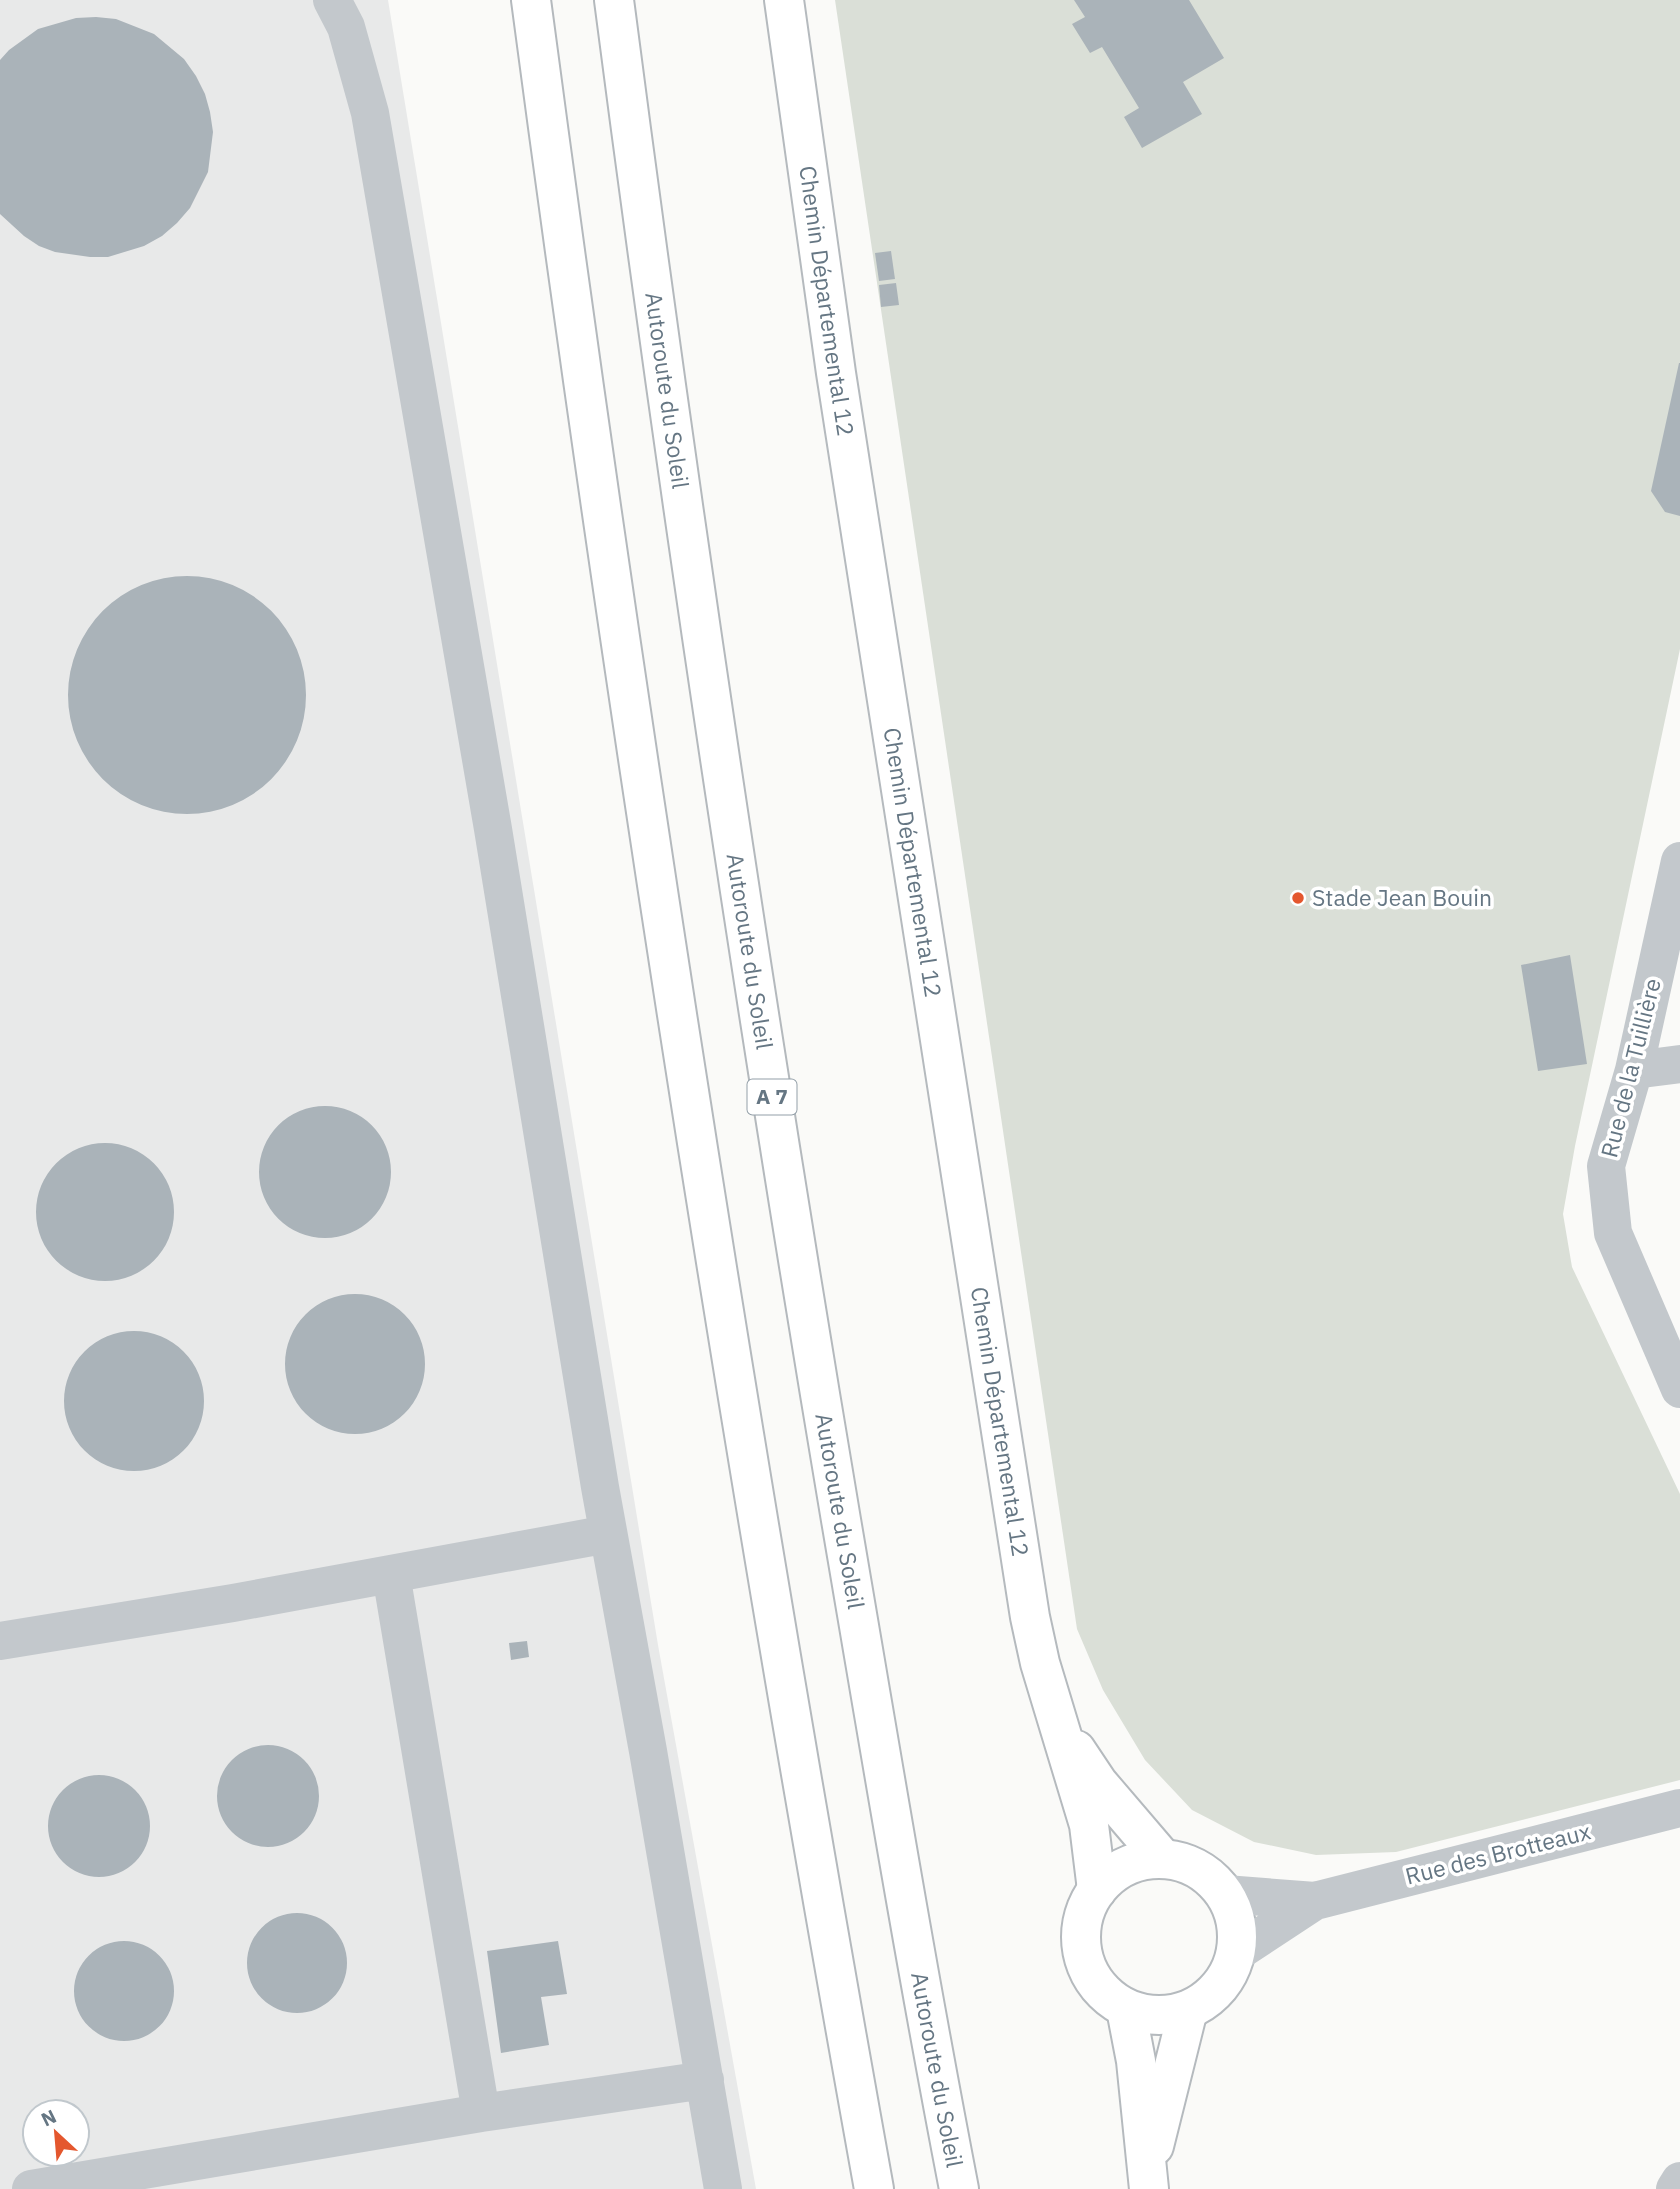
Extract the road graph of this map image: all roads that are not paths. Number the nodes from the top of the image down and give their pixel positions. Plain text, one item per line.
1 (332, 0) edge
2 (531, 0) edge
3 (614, 0) edge
4 (784, 0) edge
5 (1680, 860) edge
6 (1680, 1064) edge
7 (1633, 1070) junction
8 (1680, 1389) edge
9 (608, 1534) junction
10 (391, 1574) junction
11 (0, 1641) edge
12 (1057, 1722) junction
13 (1680, 1808) edge
14 (1163, 1859) junction
15 (1097, 1889) junction
16 (1225, 1894) junction
17 (1315, 1901) junction
18 (1236, 1953) junction
19 (1126, 2008) junction
20 (1188, 2010) junction
21 (705, 2080) junction
22 (481, 2113) junction
23 (1680, 2180) edge
24 (1148, 2182) edge
25 (32, 2189) edge
26 (723, 2189) edge
27 (874, 2189) edge
28 (959, 2189) edge
29 (1675, 2189) edge

1 - 9 street
2 - 27 main road
3 - 28 main road, Autoroute du Soleil / A 7
4 - 12 main road, Chemin Départemental 12
5 - 7 street, Rue de la Tuillière
6 - 7 street
7 - 8 street, Rue de la Tuillière
9 - 10 street
9 - 21 street
10 - 11 street
10 - 22 street
12 - 14 main road, Chemin Départemental 12
12 - 15 main road, Chemin Départemental 12
13 - 17 street, Rue des Brotteaux
14 - 15 main road
14 - 16 main road
15 - 19 main road
16 - 17 street, Rue des Brotteaux
16 - 18 main road
17 - 18 street, Rue des Brotteaux
18 - 20 main road
19 - 20 main road
19 - 24 main road
20 - 24 main road
21 - 22 street
21 - 26 street
22 - 25 street
23 - 29 street

